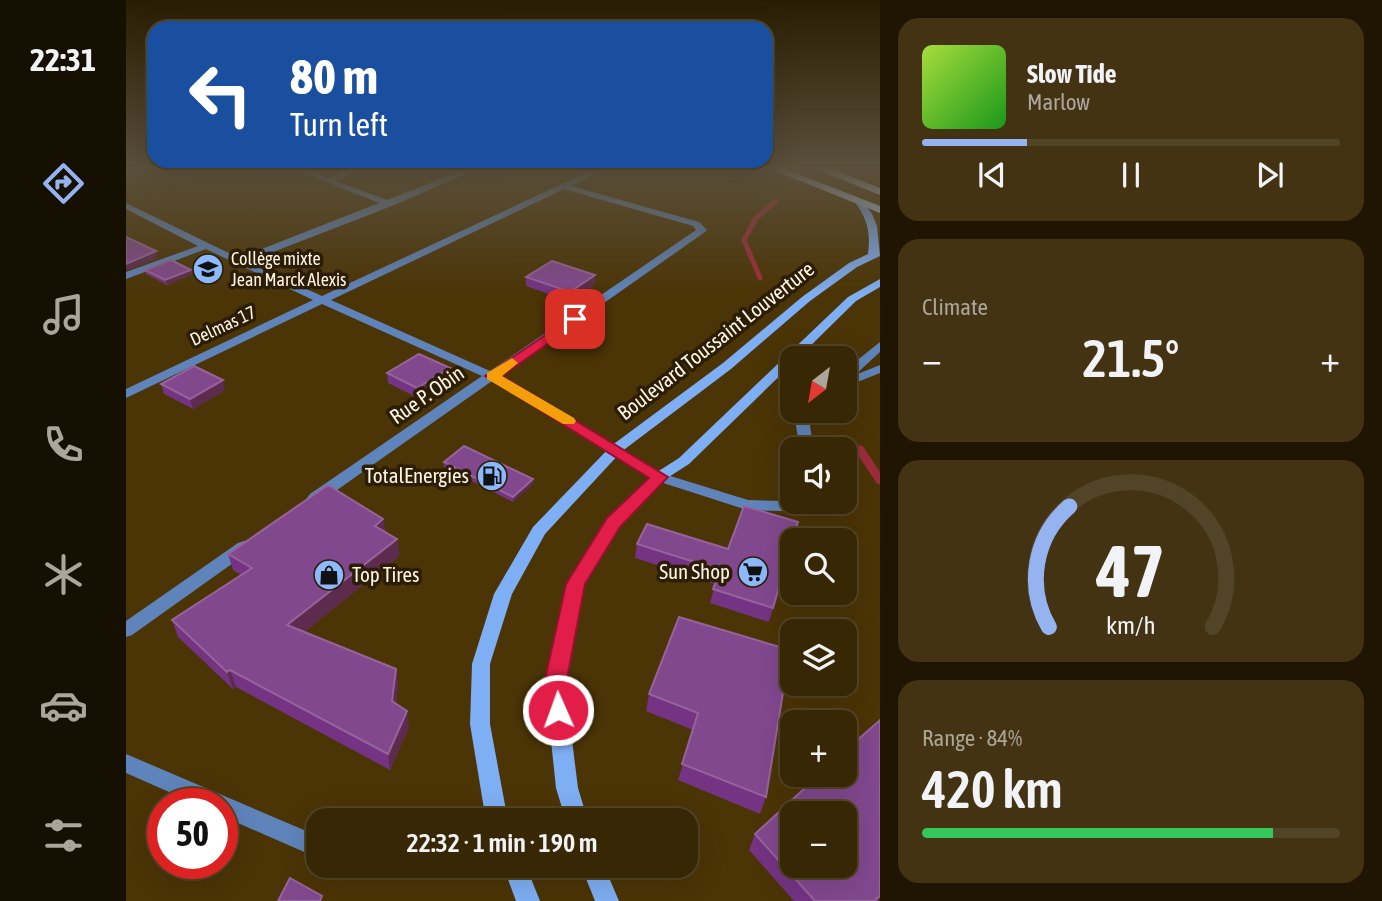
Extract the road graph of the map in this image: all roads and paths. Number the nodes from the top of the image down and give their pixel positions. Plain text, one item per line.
1 (134, 210) edge
2 (373, 210) edge
3 (516, 210) edge
4 (647, 210) edge
5 (866, 210) edge
6 (206, 246) junction
7 (876, 253) edge
8 (239, 261) junction
9 (126, 276) edge
10 (880, 282) edge
11 (322, 300) junction
12 (880, 345) edge
13 (858, 365) edge
14 (880, 369) edge
15 (492, 376) junction
16 (858, 378) edge
17 (126, 394) edge
18 (616, 449) junction
19 (659, 477) junction
20 (780, 506) edge
21 (297, 511) edge
22 (262, 535) edge
23 (126, 630) edge
24 (126, 763) edge
25 (183, 788) edge
26 (492, 808) edge
27 (573, 808) edge
28 (238, 812) edge
29 (306, 842) edge
30 (519, 878) edge
31 (597, 878) edge
32 (528, 901) edge
33 (607, 901) edge

1 - 6 street
2 - 8 street
3 - 11 street, Delmas 17
4 - 15 street, Rue P. Obin
5 - 7 main road
6 - 8 street
6 - 9 street
7 - 18 main road, Boulevard Toussaint Louverture
8 - 11 street
10 - 19 main road
11 - 15 street
11 - 17 street, Delmas 17
12 - 13 street
14 - 16 street
15 - 18 street
15 - 21 street, Rue P. Obin
18 - 19 street
18 - 26 main road, Boulevard Toussaint Louverture
19 - 20 street
19 - 27 main road
22 - 23 street
24 - 25 street
28 - 29 street
30 - 32 main road
31 - 33 main road

